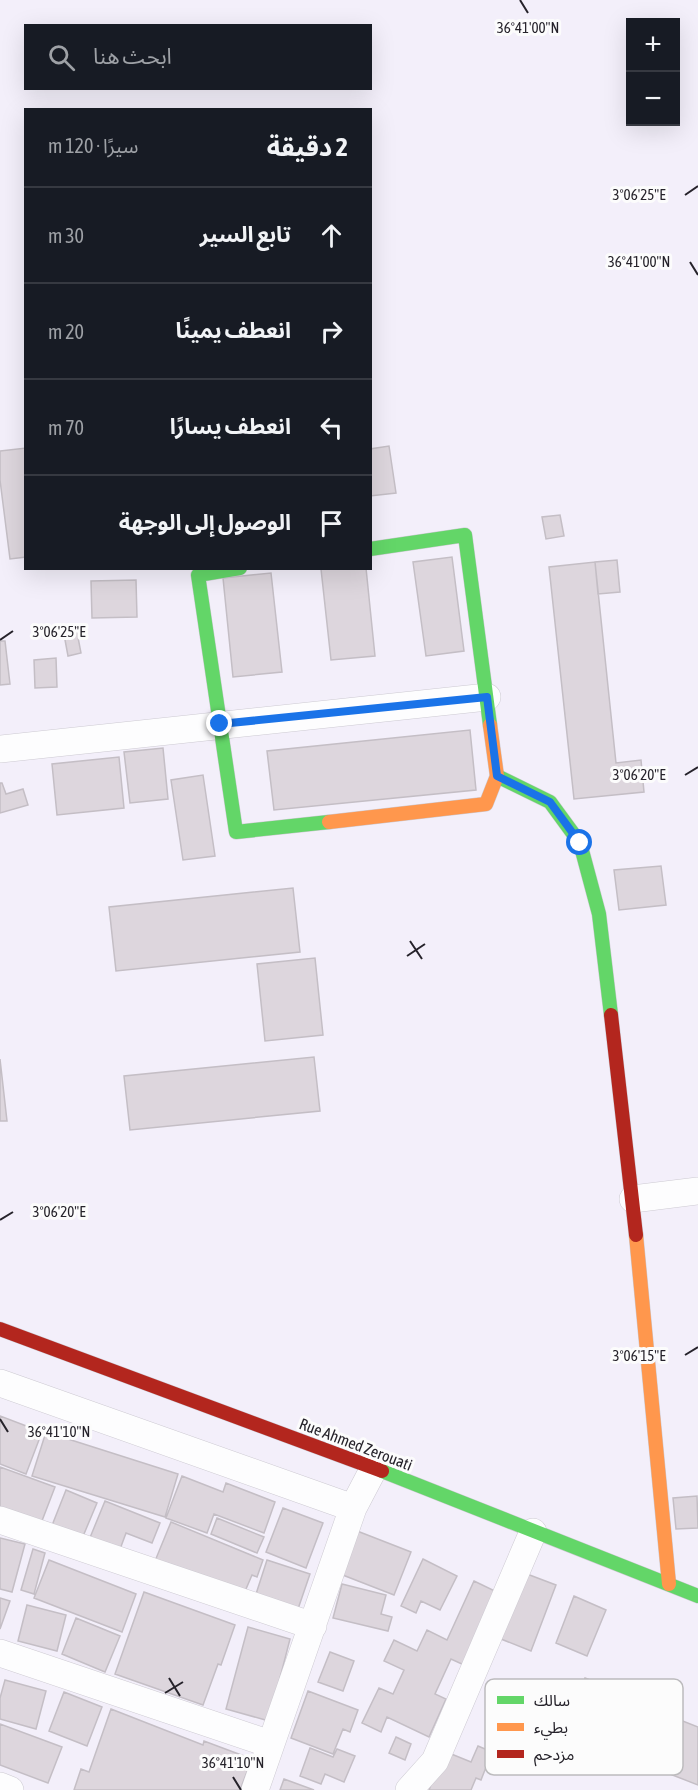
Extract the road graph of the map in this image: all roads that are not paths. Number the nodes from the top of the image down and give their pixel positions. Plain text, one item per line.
1 (372, 549) edge
2 (228, 570) edge
3 (487, 697) junction
4 (220, 724) junction
5 (0, 749) edge
6 (497, 776) junction
7 (698, 1191) edge
8 (633, 1199) junction
9 (0, 1329) edge
10 (0, 1383) edge
11 (374, 1468) junction
12 (353, 1508) junction
13 (0, 1520) edge
14 (533, 1532) junction
15 (669, 1584) junction
16 (698, 1596) edge
17 (313, 1626) junction
18 (0, 1653) edge
19 (270, 1744) junction
20 (0, 1786) edge
21 (9, 1790) edge
22 (255, 1790) edge
23 (410, 1790) edge

1 - 3 street
2 - 4 street
3 - 4 street
3 - 6 street
4 - 5 street
4 - 6 street
6 - 8 street
7 - 8 street
8 - 15 street
9 - 11 street, Rue Ahmed Zerouati
10 - 12 street
11 - 12 street
11 - 14 street, Rue Ahmed Zerouati
12 - 17 street
13 - 17 street
14 - 15 street, Rue Ahmed Zerouati
14 - 23 street
15 - 16 street, Rue Ahmed Zerouati
17 - 19 street
18 - 19 street
19 - 22 street
20 - 21 street

